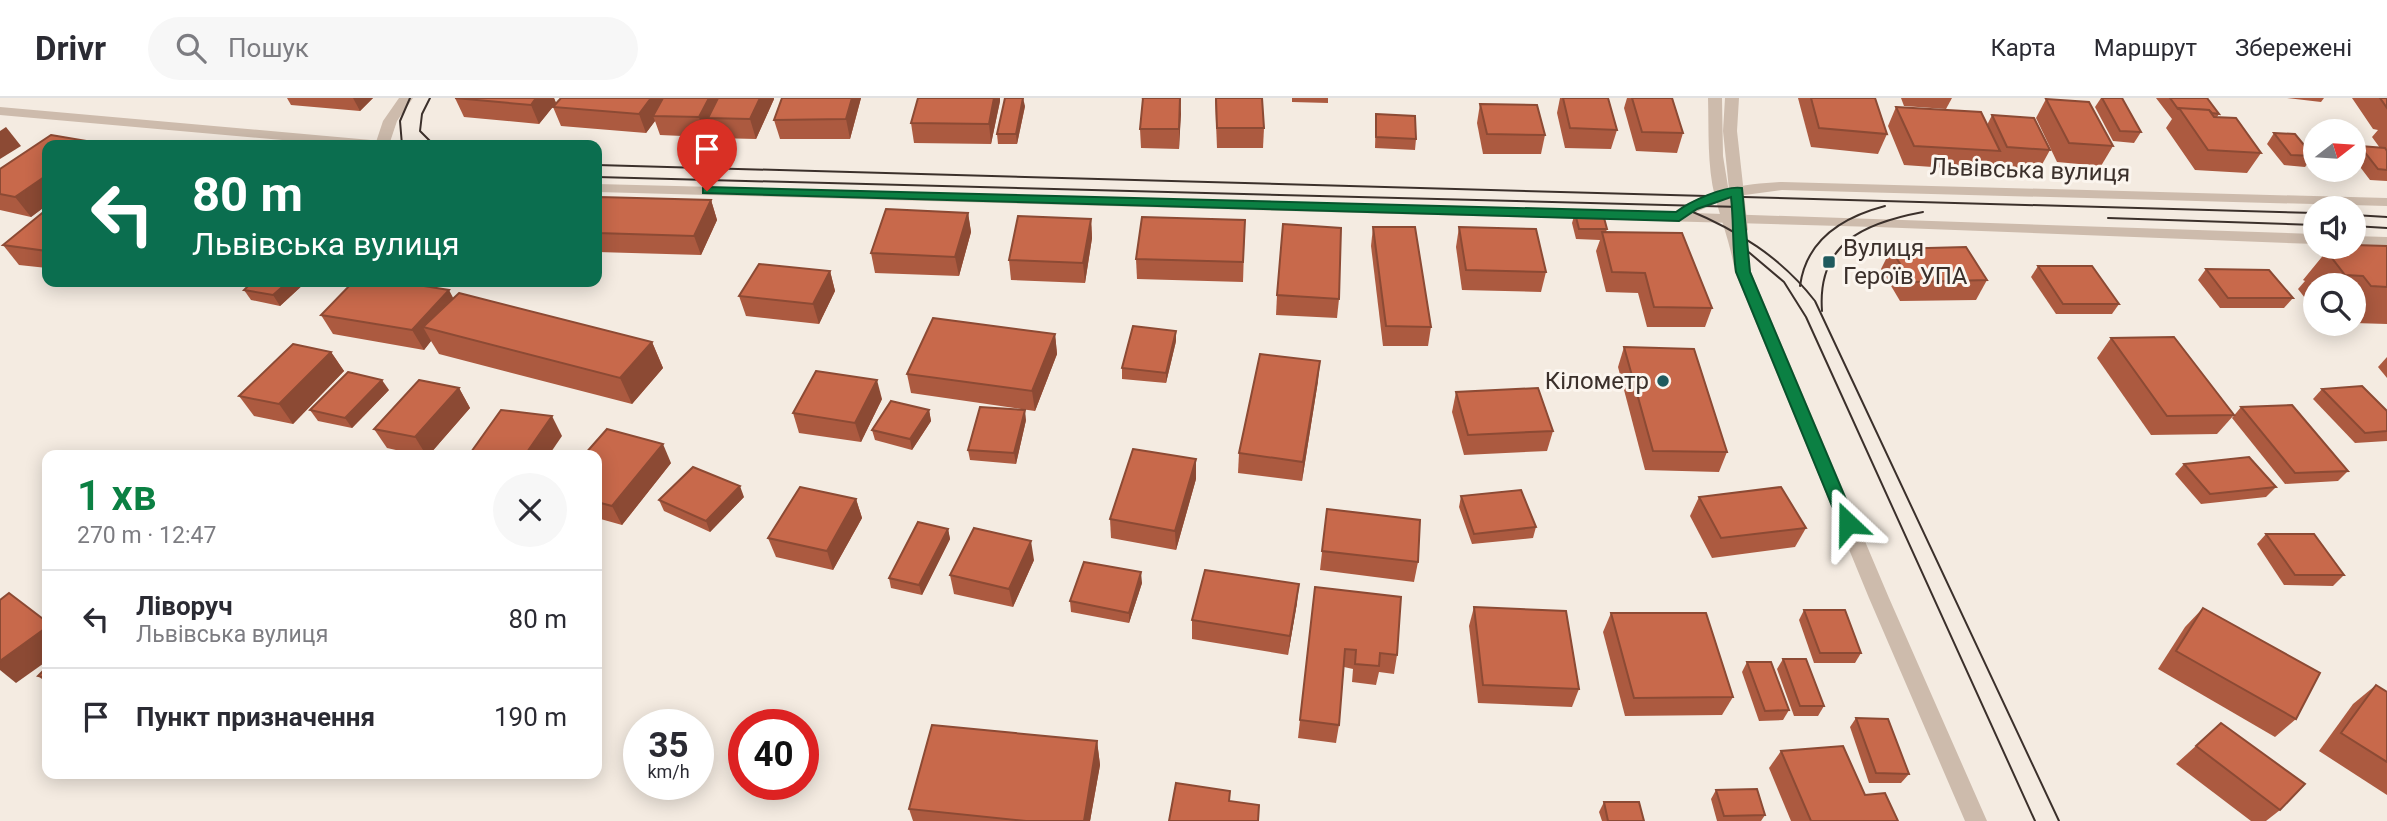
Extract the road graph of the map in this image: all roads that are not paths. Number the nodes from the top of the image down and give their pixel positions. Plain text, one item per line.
1 (406, 98) edge
2 (1715, 98) edge
3 (1732, 98) edge
4 (0, 111) edge
5 (326, 140) edge
6 (384, 140) edge
7 (602, 188) edge
8 (1737, 191) junction
9 (1723, 196) junction
10 (2387, 202) edge
11 (1679, 217) junction
12 (1735, 218) junction
13 (2303, 239) edge
14 (2366, 241) edge
15 (2387, 242) edge
16 (1976, 821) edge

1 - 6 street
2 - 9 street
3 - 8 street
4 - 5 street
7 - 11 street
8 - 9 street, Львівська вулиця
8 - 10 street, Львівська вулиця
8 - 12 street
9 - 11 street, Львівська вулиця
9 - 12 street
11 - 12 street
12 - 13 street
12 - 16 street
14 - 15 street

